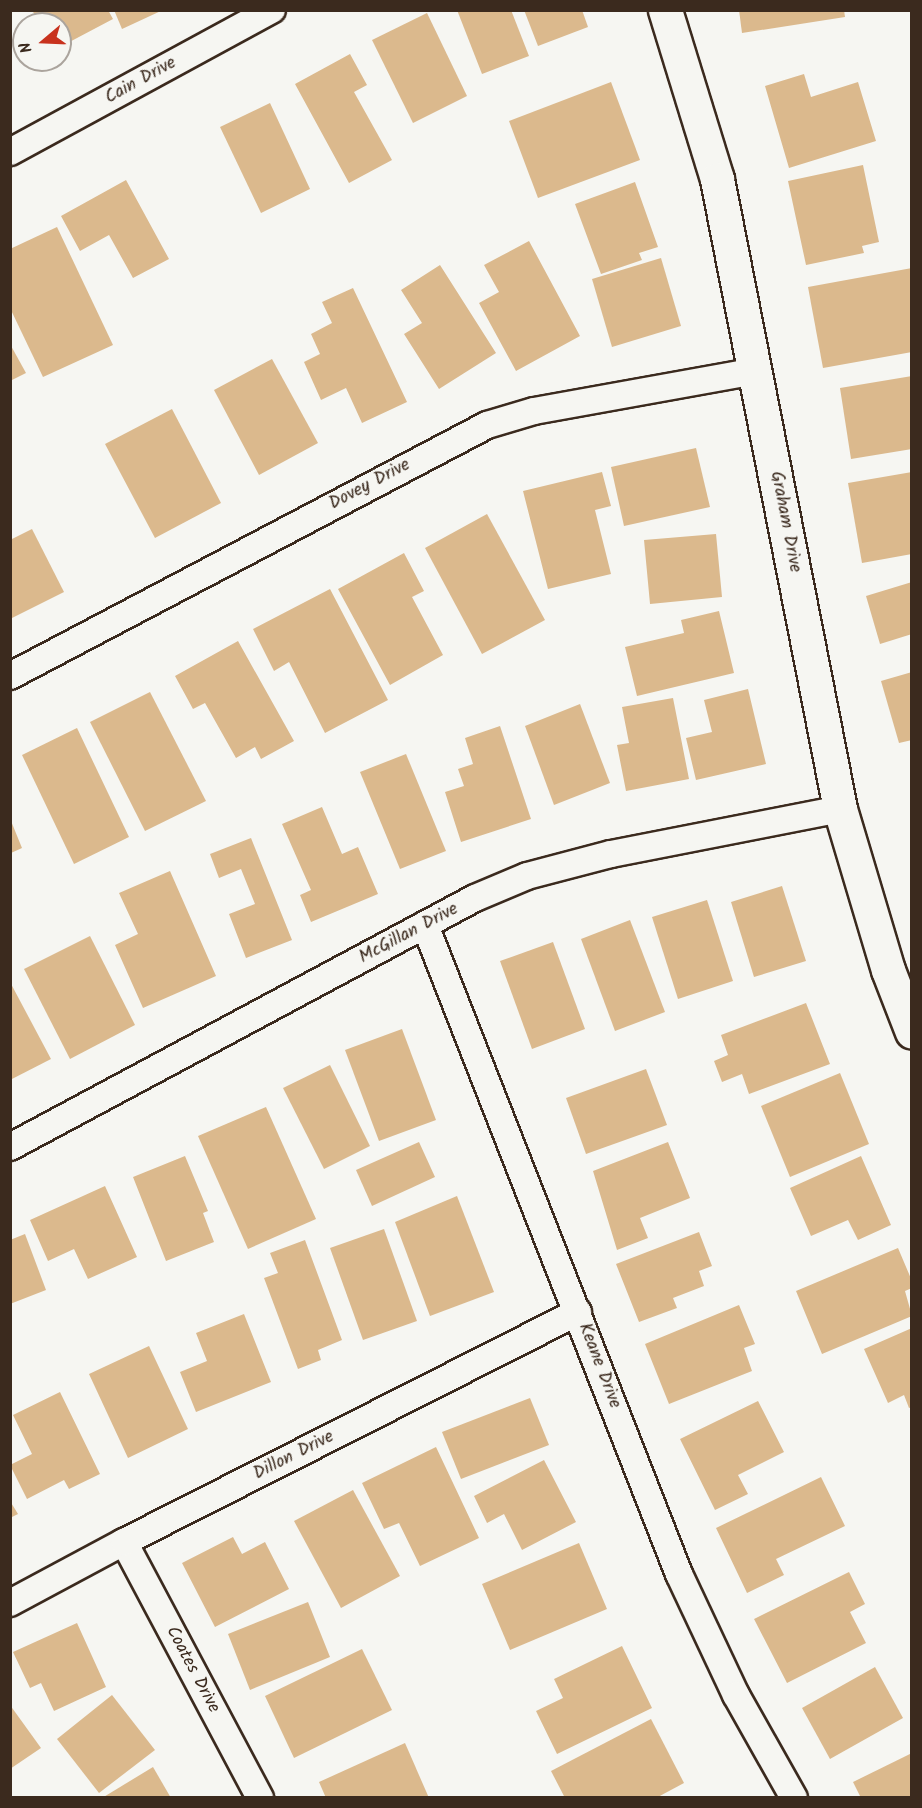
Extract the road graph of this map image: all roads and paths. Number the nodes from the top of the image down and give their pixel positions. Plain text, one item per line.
1 (272, 10) edge
2 (665, 10) edge
3 (10, 152) edge
4 (757, 371) junction
5 (10, 676) edge
6 (840, 809) junction
7 (425, 925) junction
8 (912, 1032) edge
9 (10, 1147) edge
10 (578, 1312) junction
11 (124, 1542) junction
12 (10, 1603) edge
13 (260, 1797) edge
14 (794, 1797) edge

1 - 3 street, Cain Drive
2 - 4 street, Graham Drive
4 - 5 street, Dovey Drive
4 - 6 street, Graham Drive
6 - 7 street, McGillan Drive
6 - 8 street, Graham Drive
7 - 9 street, McGillan Drive
7 - 10 street, Keane Drive
10 - 11 street, Dillon Drive
10 - 14 street, Keane Drive
11 - 12 street, Dillon Drive
11 - 13 street, Coates Drive

